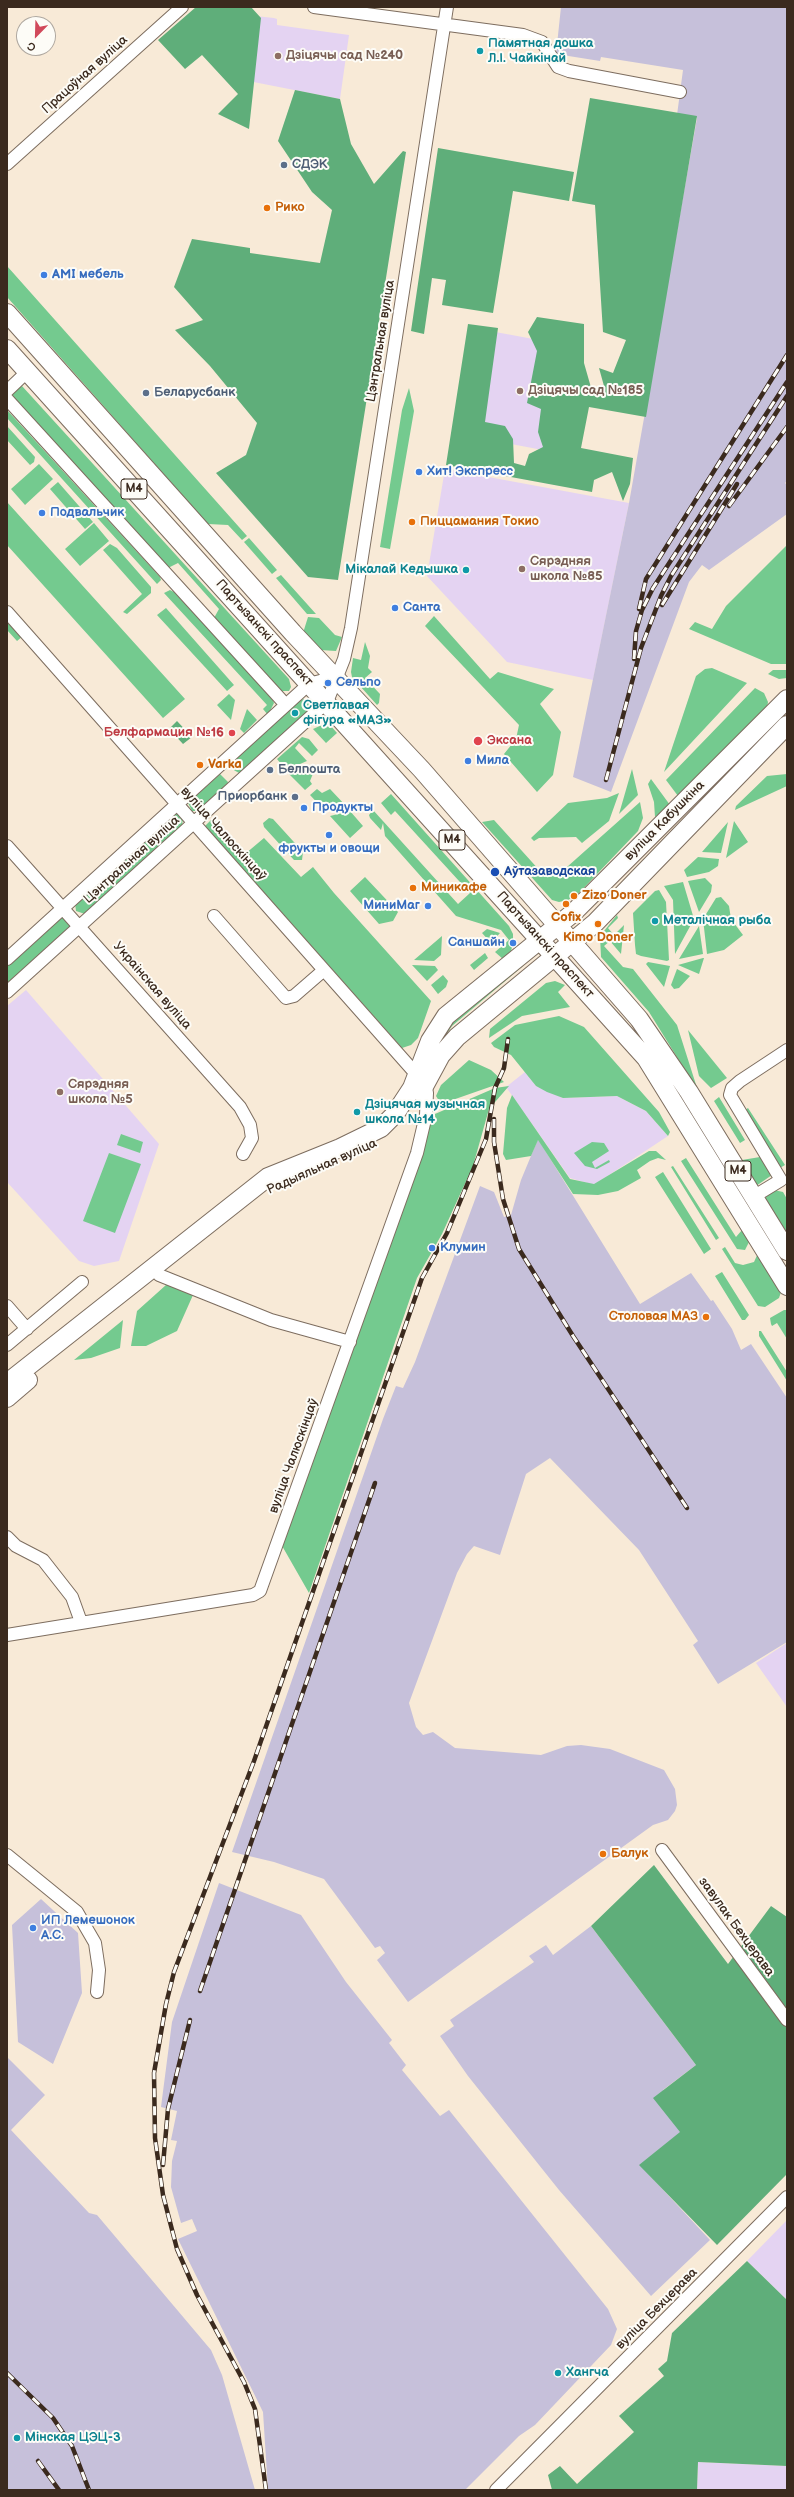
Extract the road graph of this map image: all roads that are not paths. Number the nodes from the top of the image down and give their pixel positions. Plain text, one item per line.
1 (182, 7) edge
2 (314, 7) edge
3 (447, 7) edge
4 (444, 25) junction
5 (680, 92) dead end
6 (7, 164) edge
7 (7, 313) edge
8 (7, 349) edge
9 (59, 370) junction
10 (28, 371) junction
11 (7, 391) edge
12 (7, 399) edge
13 (7, 612) edge
14 (336, 677) junction
15 (310, 684) junction
16 (787, 699) edge
17 (327, 702) junction
18 (286, 705) junction
19 (787, 725) edge
20 (177, 804) junction
21 (194, 823) junction
22 (7, 846) edge
23 (63, 907) junction
24 (214, 916) dead end
25 (80, 925) junction
26 (558, 926) junction
27 (541, 939) junction
28 (573, 943) junction
29 (556, 956) junction
30 (7, 959) edge
31 (324, 970) junction
32 (7, 992) edge
33 (787, 1050) edge
34 (421, 1080) junction
35 (243, 1154) dead end
36 (727, 1191) junction
37 (753, 1197) junction
38 (787, 1250) edge
39 (159, 1275) junction
40 (82, 1282) dead end
41 (787, 1286) edge
42 (7, 1306) edge
43 (27, 1329) junction
44 (350, 1342) junction
45 (7, 1345) edge
46 (7, 1383) edge
47 (7, 1398) edge
48 (7, 1537) edge
49 (81, 1622) junction
50 (7, 1635) edge
51 (662, 1850) dead end
52 (7, 1855) edge
53 (97, 1992) dead end
54 (787, 2020) edge
55 (787, 2197) edge
56 (496, 2490) edge

1 - 6 street, Працоўная вуліца
2 - 4 street
3 - 4 street, Цэнтральная вуліца
4 - 5 street
4 - 14 street, Цэнтральная вуліца
7 - 9 main road, Партызанскі праспект / М4
8 - 10 main road, Партызанскі праспект / М4
9 - 10 main road
9 - 14 main road, Партызанскі праспект / М4
10 - 11 street
10 - 15 main road, Партызанскі праспект / М4
12 - 18 street
13 - 20 street, вуліца Чалюскінцаў
14 - 15 street, Цэнтральная вуліца
14 - 17 street, Цэнтральная вуліца
14 - 26 main road, Партызанскі праспект / М4
15 - 17 main road, Партызанскі праспект / М4
15 - 18 street, Цэнтральная вуліца
16 - 26 main road, вуліца Кабушкіна
17 - 21 street, Цэнтральная вуліца
17 - 27 main road, Партызанскі праспект / М4
18 - 20 street, Цэнтральная вуліца
19 - 28 main road, вуліца Кабушкіна
20 - 21 street, вуліца Чалюскінцаў
20 - 23 street, Цэнтральная вуліца
21 - 25 street, Цэнтральная вуліца
21 - 31 street, вуліца Чалюскінцаў
22 - 23 street, Украінская вуліца
23 - 25 street, Украінская вуліца
23 - 30 street, Цэнтральная вуліца
24 - 31 street
25 - 32 street, Цэнтральная вуліца
25 - 35 street, Украінская вуліца
26 - 27 main road, вуліца Кабушкіна
26 - 28 main road, Партызанскі праспект / М4
27 - 29 main road, Партызанскі праспект / М4
27 - 34 main road, Радыяльная вуліца
28 - 29 main road, Радыяльная вуліца
28 - 37 main road, Партызанскі праспект / М4
29 - 34 main road, Радыяльная вуліца
29 - 36 main road, Партызанскі праспект / М4
31 - 34 street, вуліца Чалюскінцаў
33 - 37 street
34 - 39 main road, Радыяльная вуліца
34 - 44 street, вуліца Чалюскінцаў
34 - 46 main road, Радыяльная вуліца
36 - 37 main road
36 - 41 main road, Партызанскі праспект / М4
37 - 38 main road, Партызанскі праспект / М4
39 - 44 street
39 - 47 main road, Радыяльная вуліца
40 - 43 street
42 - 43 street
43 - 45 street
44 - 49 street, вуліца Чалюскінцаў
48 - 49 street
49 - 50 street, вуліца Чалюскінцаў
51 - 54 street, завулак Бехцерава
52 - 53 street
55 - 56 street, вуліца Бехцерава

